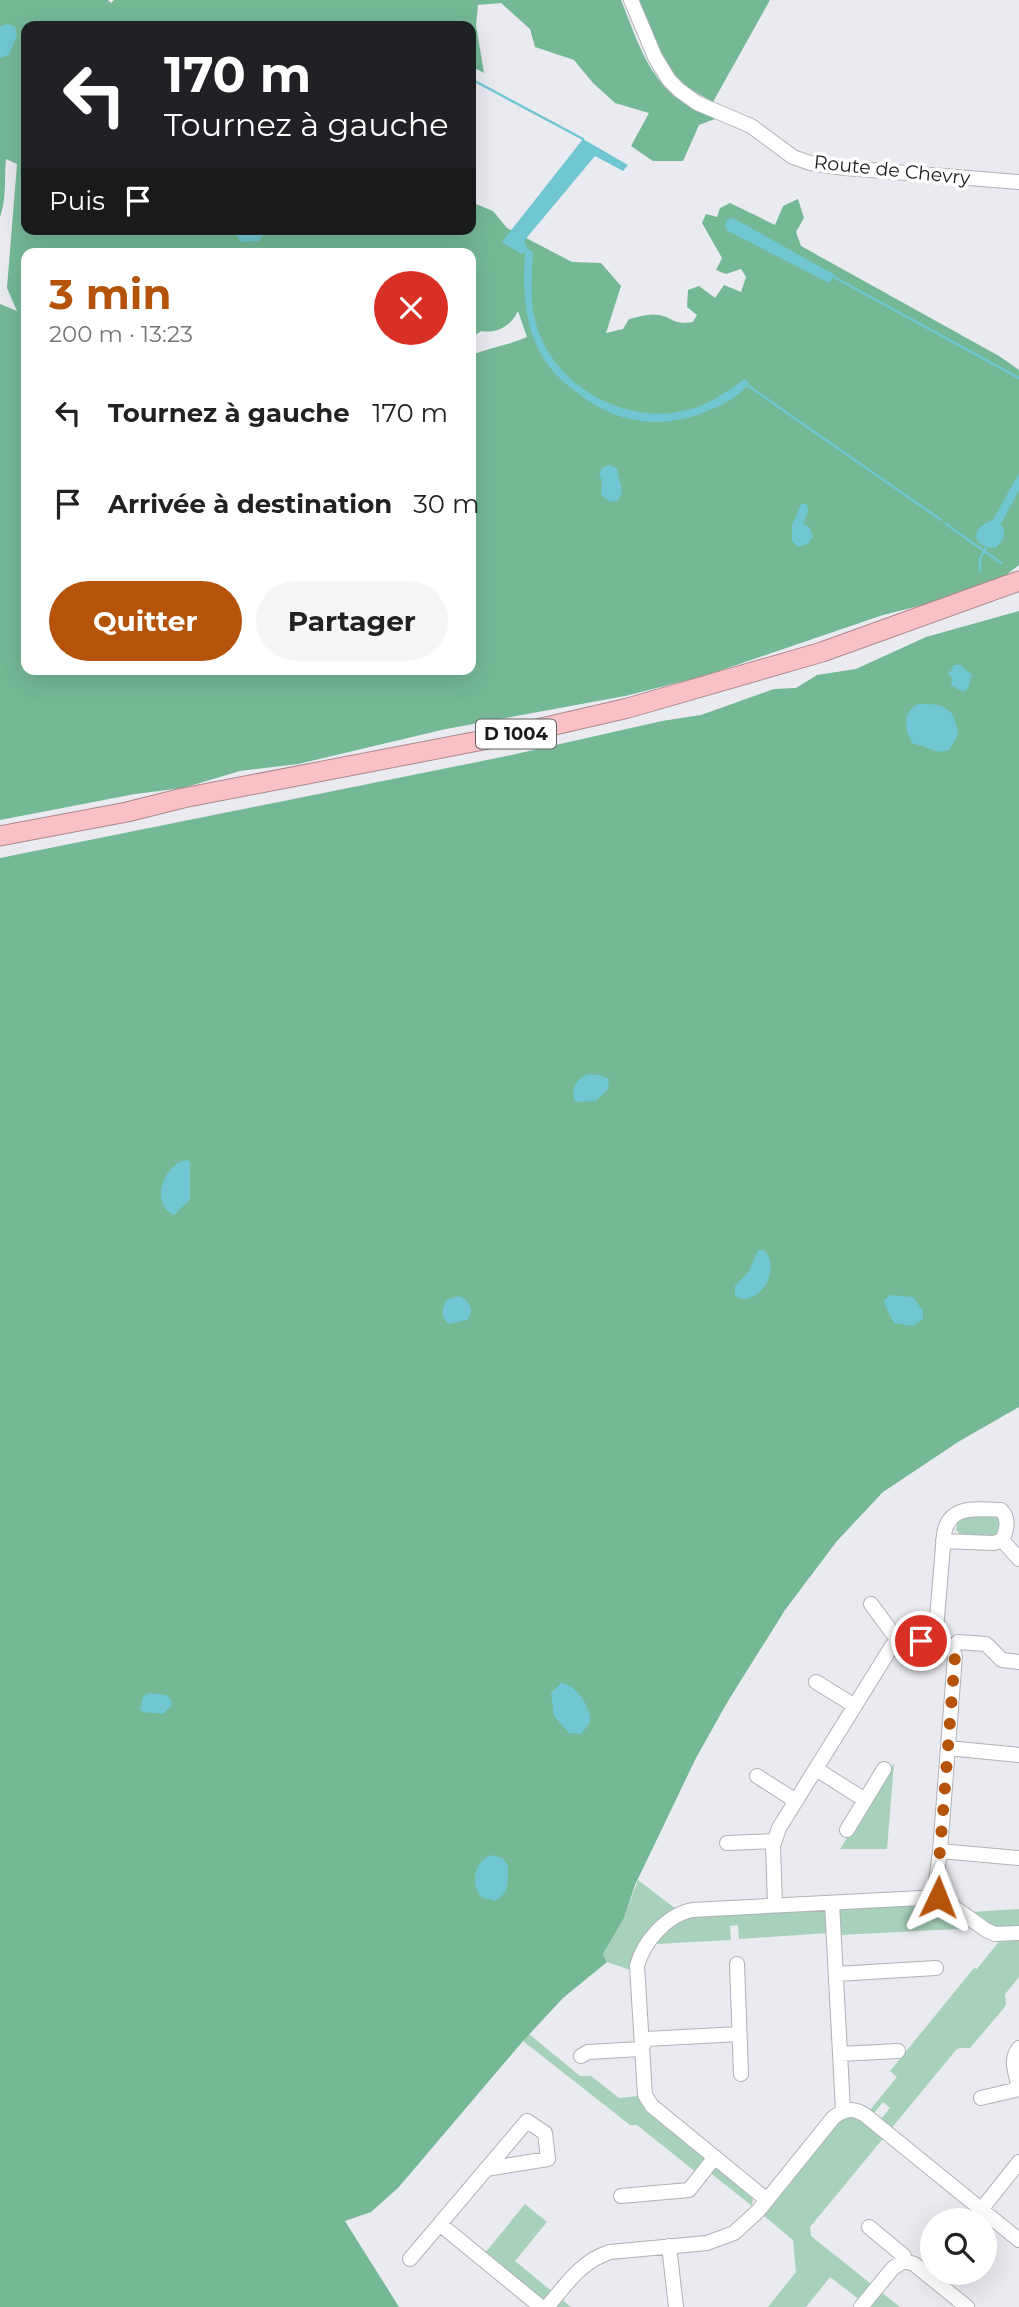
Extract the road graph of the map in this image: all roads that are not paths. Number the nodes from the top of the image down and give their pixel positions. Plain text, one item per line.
1 (631, 0) edge
2 (1019, 182) edge
3 (1019, 581) edge
4 (1019, 593) edge
5 (0, 836) edge
6 (0, 848) edge
7 (1002, 1540) junction
8 (943, 1541) junction
9 (1019, 1559) edge
10 (871, 1604) dead end
11 (899, 1642) junction
12 (936, 1642) junction
13 (952, 1649) junction
14 (1019, 1662) edge
15 (816, 1682) dead end
16 (855, 1706) junction
17 (948, 1748) junction
18 (1019, 1755) edge
19 (816, 1769) junction
20 (884, 1769) dead end
21 (757, 1776) dead end
22 (865, 1800) junction
23 (796, 1801) junction
24 (847, 1830) dead end
25 (774, 1841) junction
26 (727, 1843) dead end
27 (940, 1851) junction
28 (1019, 1858) edge
29 (934, 1898) junction
30 (832, 1903) junction
31 (775, 1905) junction
32 (1019, 1933) edge
33 (737, 1964) dead end
34 (936, 1968) dead end
35 (836, 1974) junction
36 (739, 2035) junction
37 (1019, 2048) edge
38 (641, 2049) junction
39 (898, 2051) dead end
40 (840, 2054) junction
41 (582, 2056) dead end
42 (741, 2074) dead end
43 (1019, 2088) edge
44 (981, 2098) dead end
45 (844, 2110) junction
46 (715, 2157) junction
47 (1019, 2162) edge
48 (486, 2169) dead end
49 (621, 2196) dead end
50 (767, 2200) junction
51 (968, 2208) edge
52 (982, 2208) edge
53 (441, 2225) junction
54 (869, 2227) dead end
55 (997, 2227) edge
56 (1019, 2240) edge
57 (669, 2246) junction
58 (410, 2259) dead end
59 (904, 2261) junction
60 (920, 2267) edge
61 (944, 2285) edge
62 (541, 2307) edge
63 (547, 2307) edge
64 (676, 2307) edge
65 (861, 2307) edge
66 (967, 2307) edge

1 - 2 street, Route de Chevry
3 - 5 highway, D 1004
4 - 6 highway, D 1004
7 - 8 street
7 - 8 street
7 - 9 street
8 - 12 street
10 - 11 street
11 - 12 street
11 - 16 street
12 - 13 street
13 - 14 street
13 - 17 street
15 - 16 street
16 - 19 street
17 - 18 street
17 - 27 street
19 - 22 street
19 - 23 street
20 - 22 street
21 - 23 street
22 - 24 street
23 - 25 street
25 - 26 street
25 - 31 street
27 - 28 street
27 - 29 street
29 - 30 street
29 - 32 street
30 - 31 street
30 - 35 street
31 - 38 street
33 - 36 street
34 - 35 street
35 - 40 street
36 - 38 street
36 - 42 street
37 - 43 street
38 - 41 street
38 - 46 street
39 - 40 street
40 - 45 street
43 - 44 street
45 - 50 street
45 - 51 street
46 - 49 street
46 - 50 street
47 - 52 street
48 - 53 street
50 - 57 street
53 - 58 street
53 - 62 street
54 - 59 street
55 - 56 street
57 - 63 street
57 - 64 street
59 - 60 street
59 - 65 street
61 - 66 street

